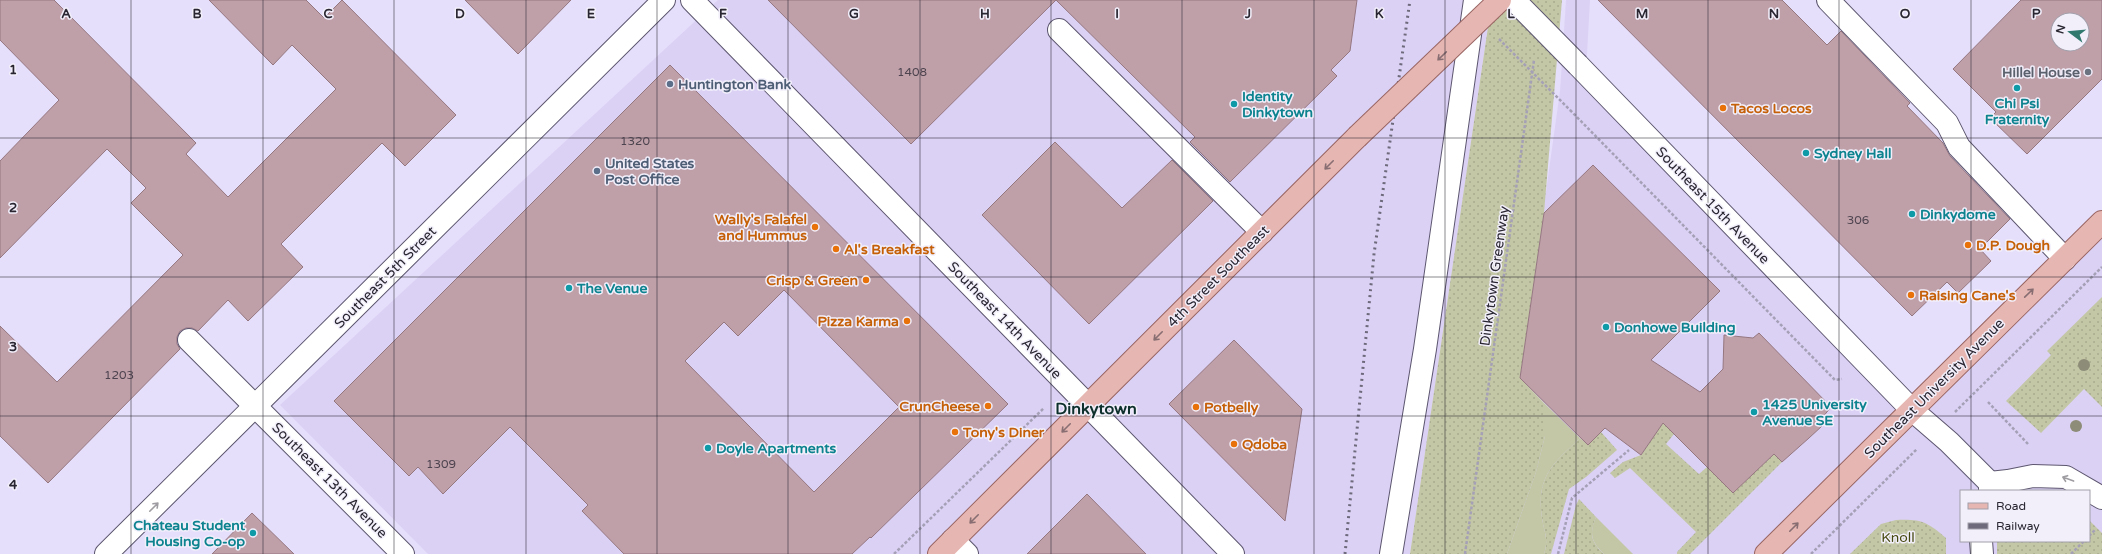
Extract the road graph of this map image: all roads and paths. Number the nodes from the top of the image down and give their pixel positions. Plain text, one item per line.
1 (664, 0) edge
2 (692, 0) edge
3 (1500, 0) edge
4 (1514, 0) edge
5 (1828, 0) edge
6 (1477, 10) edge
7 (1059, 30) dead end
8 (1534, 55) dead end
9 (2102, 222) edge
10 (1262, 232) junction
11 (2064, 259) junction
12 (189, 340) dead end
13 (1881, 377) junction
14 (1988, 402) dead end
15 (256, 406) junction
16 (1089, 406) junction
17 (1912, 410) junction
18 (2028, 444) dead end
19 (1629, 450) dead end
20 (1990, 487) edge
21 (2088, 490) edge
22 (2090, 491) edge
23 (2102, 498) edge
24 (2095, 530) dead end
25 (2090, 535) edge
26 (1981, 542) edge
27 (2083, 542) edge
28 (953, 549) edge
29 (106, 554) edge
30 (403, 554) edge
31 (1233, 554) edge
32 (1391, 554) edge
33 (1465, 554) edge
34 (1558, 554) edge
35 (1766, 554) edge
36 (1982, 554) edge
37 (2071, 554) edge

1 - 15 street, Southeast 5th Street
2 - 16 street, Southeast 14th Avenue
3 - 6 main road, 4th Street Southeast, bridge
4 - 13 street, Southeast 15th Avenue, bridge
5 - 11 street
6 -> 10 main road, 4th Street Southeast, bridge
6 - 13 path, bridge
6 - 32 street
7 - 10 street
8 - 33 path, Dinkytown Greenway
9 - 11 main road, Southeast University Avenue
10 -> 16 main road, 4th Street Southeast
17 -> 11 main road, Southeast University Avenue
12 - 15 street, Southeast 13th Avenue
13 - 17 street, Southeast 15th Avenue
14 - 18 path
29 -> 15 street, Southeast 5th Street
15 - 30 street, Southeast 13th Avenue
16 -> 28 main road, 4th Street Southeast
16 - 31 street, Southeast 14th Avenue
17 - 20 street, Southeast 15th Avenue
35 -> 17 main road, Southeast University Avenue
19 - 34 path
21 -> 20 street
23 -> 22 street
24 - 25 path
26 - 36 street
27 - 37 path

